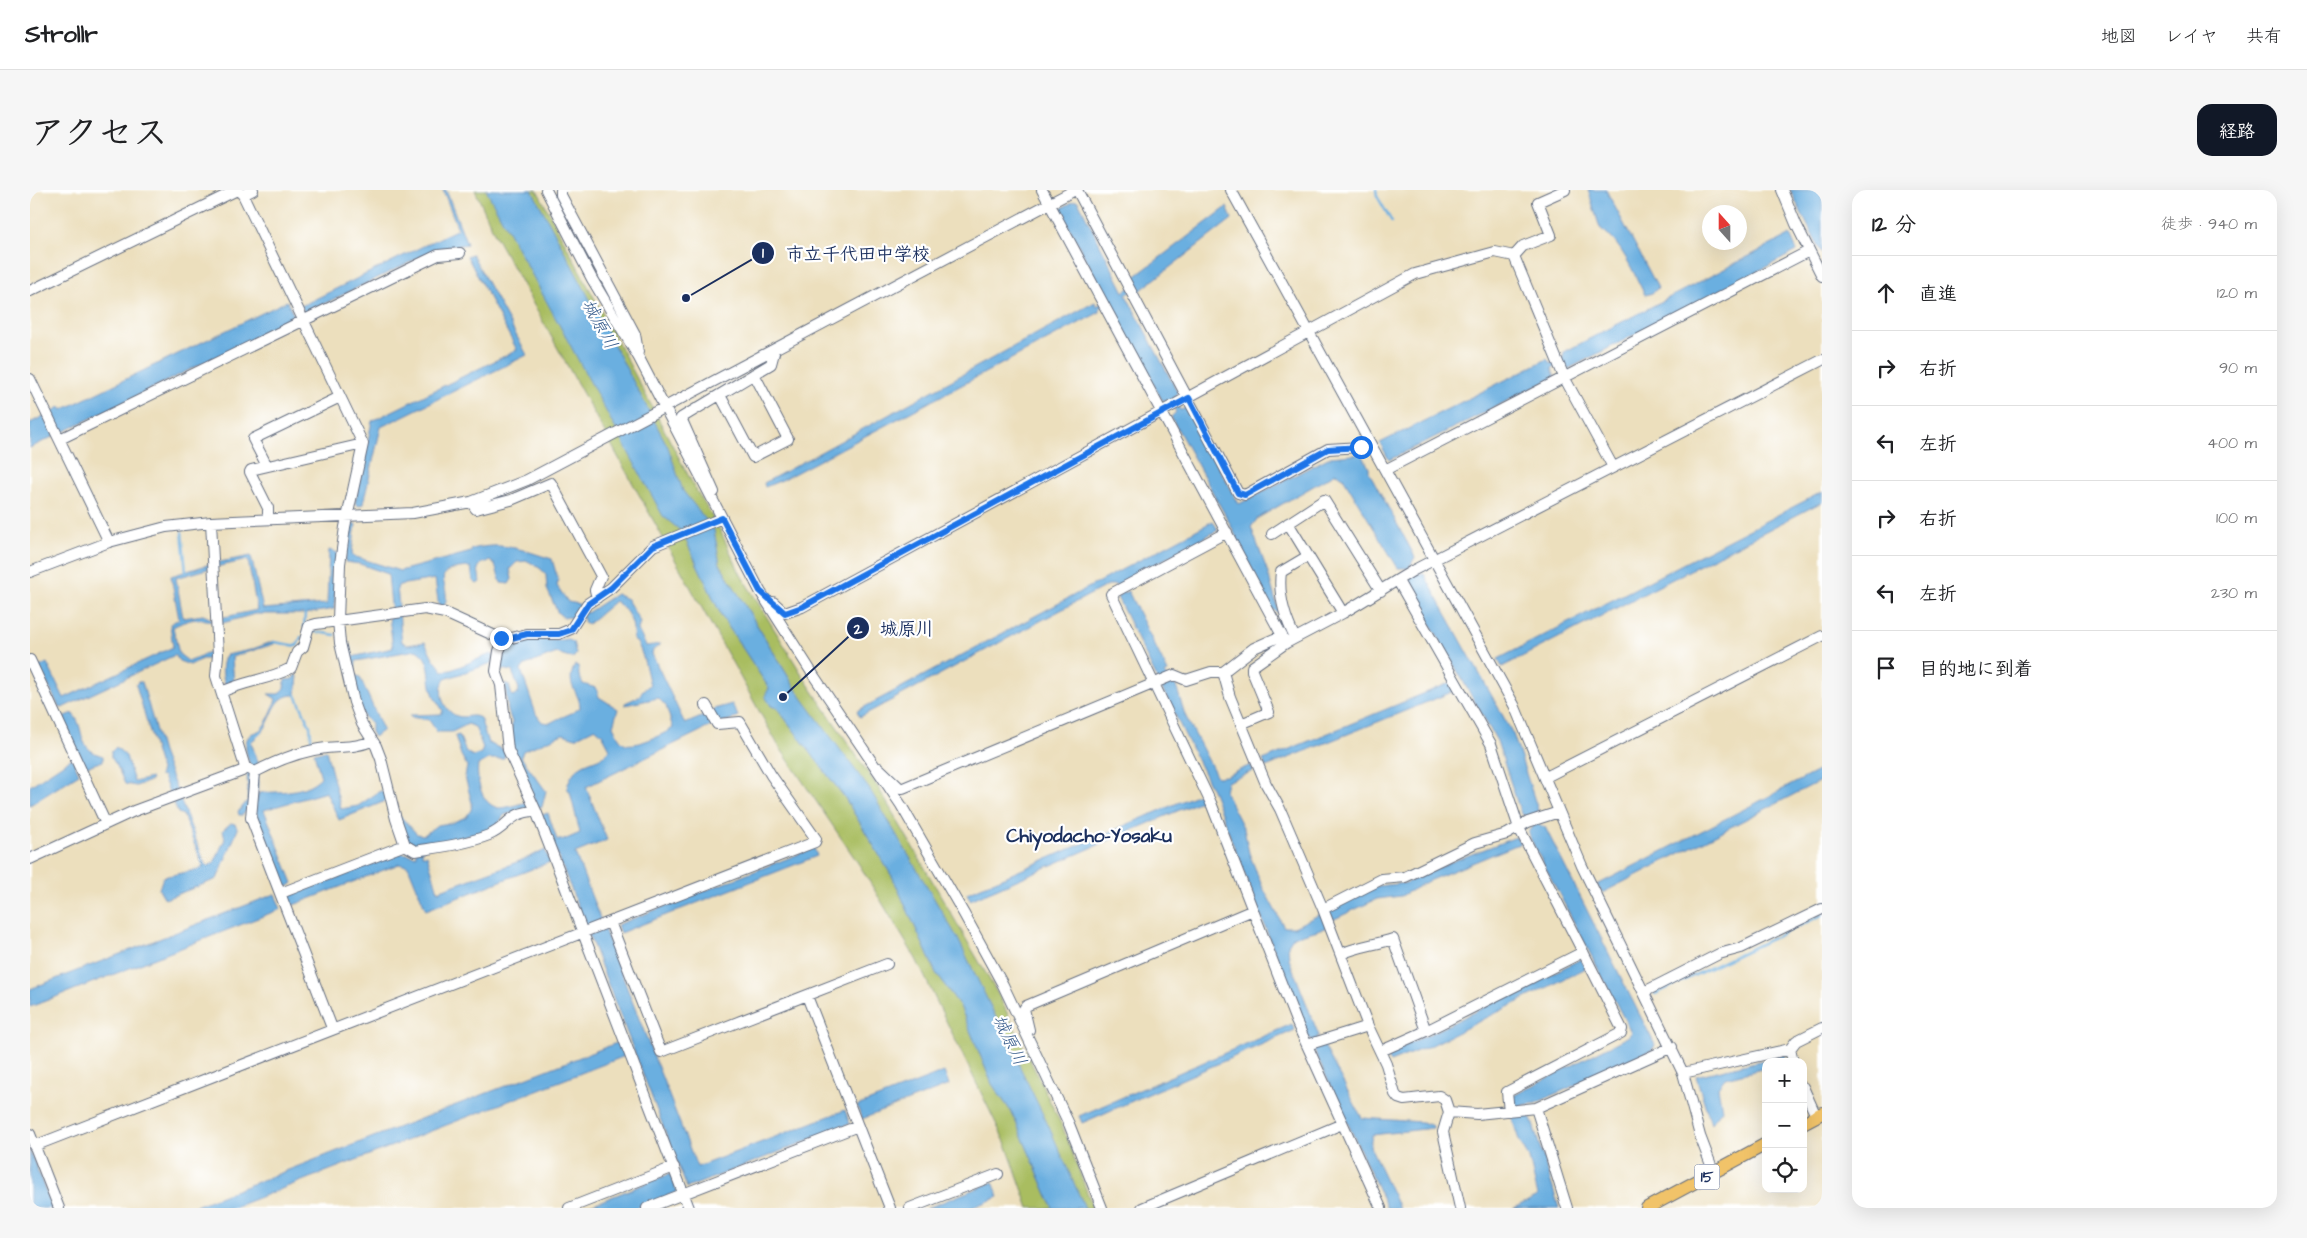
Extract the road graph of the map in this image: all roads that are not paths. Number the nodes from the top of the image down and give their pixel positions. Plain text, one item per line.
1 (546, 190) edge
2 (561, 190) edge
3 (1042, 190) edge
4 (1076, 190) edge
5 (1231, 190) edge
6 (1565, 190) edge
7 (1782, 190) edge
8 (243, 191) edge
9 (1049, 204) junction
10 (1809, 251) junction
11 (460, 252) dead end
12 (1514, 256) junction
13 (1822, 276) edge
14 (30, 291) edge
15 (300, 313) junction
16 (1309, 332) junction
17 (774, 348) junction
18 (639, 358) junction
19 (1822, 360) edge
20 (754, 374) junction
21 (1564, 377) junction
22 (30, 379) edge
23 (720, 395) junction
24 (340, 397) junction
25 (1189, 398) junction
26 (665, 406) junction
27 (1171, 407) junction
28 (60, 439) junction
29 (1370, 443) junction
30 (362, 444) junction
31 (266, 466) junction
32 (1613, 467) junction
33 (1385, 470) junction
34 (471, 502) junction
35 (717, 506) junction
36 (347, 516) junction
37 (722, 518) junction
38 (268, 519) junction
39 (211, 522) junction
40 (1288, 524) junction
41 (1227, 532) junction
42 (1272, 534) dead end
43 (109, 542) junction
44 (1308, 556) junction
45 (1434, 559) junction
46 (30, 572) edge
47 (1398, 581) junction
48 (1381, 590) junction
49 (760, 591) junction
50 (597, 598) junction
51 (1343, 613) junction
52 (338, 620) junction
53 (1822, 636) edge
54 (1288, 639) junction
55 (504, 640) junction
56 (30, 660) edge
57 (1223, 672) junction
58 (1160, 680) junction
59 (222, 692) junction
60 (706, 705) dead end
61 (1242, 724) junction
62 (372, 741) junction
63 (872, 762) junction
64 (250, 769) junction
65 (1546, 777) junction
66 (536, 811) junction
67 (1559, 812) junction
68 (106, 824) junction
69 (1519, 828) junction
70 (405, 845) junction
71 (30, 859) edge
72 (284, 899) junction
73 (1822, 909) edge
74 (1253, 910) junction
75 (1324, 910) junction
76 (610, 922) junction
77 (582, 933) junction
78 (1583, 952) junction
79 (1340, 954) junction
80 (887, 964) dead end
81 (1644, 992) junction
82 (807, 996) junction
83 (1368, 1026) junction
84 (332, 1028) junction
85 (1822, 1028) edge
86 (1426, 1031) junction
87 (1028, 1038) junction
88 (1312, 1043) junction
89 (1672, 1047) junction
90 (1790, 1049) junction
91 (1381, 1051) junction
92 (1792, 1058) edge
93 (1683, 1073) junction
94 (1807, 1094) edge
95 (1536, 1108) junction
96 (1518, 1110) junction
97 (1450, 1112) junction
98 (1819, 1115) edge
99 (1807, 1121) edge
100 (1342, 1124) junction
101 (858, 1126) junction
102 (30, 1134) edge
103 (34, 1146) junction
104 (1762, 1146) edge
105 (674, 1167) junction
106 (1714, 1173) junction
107 (998, 1174) dead end
108 (681, 1186) junction
109 (59, 1208) edge
110 (569, 1208) edge
111 (647, 1208) edge
112 (689, 1208) edge
113 (890, 1208) edge
114 (910, 1208) edge
115 (1102, 1208) edge
116 (1142, 1208) edge
117 (1381, 1208) edge
118 (1460, 1208) edge
119 (1567, 1208) edge
120 (1648, 1208) edge

1 - 18 street
2 - 18 street
3 - 9 street
4 - 9 street
4 - 25 street
5 - 16 street
6 - 12 street
7 - 10 street
8 - 14 street
8 - 15 street
9 - 17 street
9 - 27 street
10 - 13 street
10 - 21 street
11 - 15 street
12 - 16 street
12 - 21 street
15 - 24 street
15 - 28 street
16 - 25 street
16 - 29 street
17 - 20 street
17 - 26 street
18 - 26 street
19 - 32 street
20 - 23 street
20 - 23 street
21 - 32 street
21 - 33 street
22 - 28 street
23 - 35 street
24 - 30 street
24 - 31 street
25 - 27 street
25 - 29 street
26 - 34 street
26 - 35 street
27 - 41 street
27 - 49 street
28 - 43 street
29 - 33 street
30 - 31 street
30 - 36 street
31 - 38 street
32 - 45 street
33 - 45 street
34 - 36 street
34 - 50 street
35 - 37 street
36 - 38 street
36 - 52 street
37 - 49 street
37 - 50 street
38 - 39 street
39 - 43 street
39 - 59 street
40 - 42 street
40 - 44 street
40 - 48 street
41 - 54 street
41 - 58 street
43 - 46 street
44 - 51 street
44 - 54 street
45 - 47 street
45 - 65 street
47 - 48 street
47 - 69 street
48 - 51 street
49 - 63 street
50 - 55 street
51 - 54 street
52 - 55 street
52 - 59 street
52 - 62 street
53 - 65 street
54 - 57 street
54 - 61 street
55 - 66 street
56 - 68 street
57 - 58 street
57 - 61 street
58 - 63 street
58 - 74 street
59 - 64 street
60 - 76 street
61 - 75 street
62 - 64 street
62 - 70 street
63 - 87 street
64 - 68 street
64 - 72 street
65 - 67 street
66 - 70 street
66 - 77 street
67 - 69 street
67 - 81 street
68 - 71 street
69 - 75 street
69 - 78 street
70 - 72 street
72 - 84 street
73 - 81 street
74 - 87 street
74 - 88 street
75 - 79 street
76 - 77 street
76 - 82 street
77 - 84 street
77 - 105 street
78 - 86 street
78 - 96 street
79 - 83 street
79 - 86 street
80 - 82 street
81 - 89 street
82 - 101 street
83 - 88 street
83 - 91 street
84 - 103 street
85 - 90 street
86 - 91 street
87 - 115 street
88 - 100 street
89 - 93 street
89 - 95 street
90 - 92 street
90 - 93 street
91 - 97 street
93 - 106 street
94 - 98 street
95 - 96 street
95 - 119 street
96 - 97 street
97 - 118 street
98 - 99 main road
100 - 116 street
100 - 117 street
101 - 108 street
101 - 113 street
102 - 103 street
103 - 109 street
104 - 106 main road, 15
105 - 108 street
105 - 110 street
106 - 120 main road, 15
107 - 114 street
108 - 111 street
108 - 112 street

